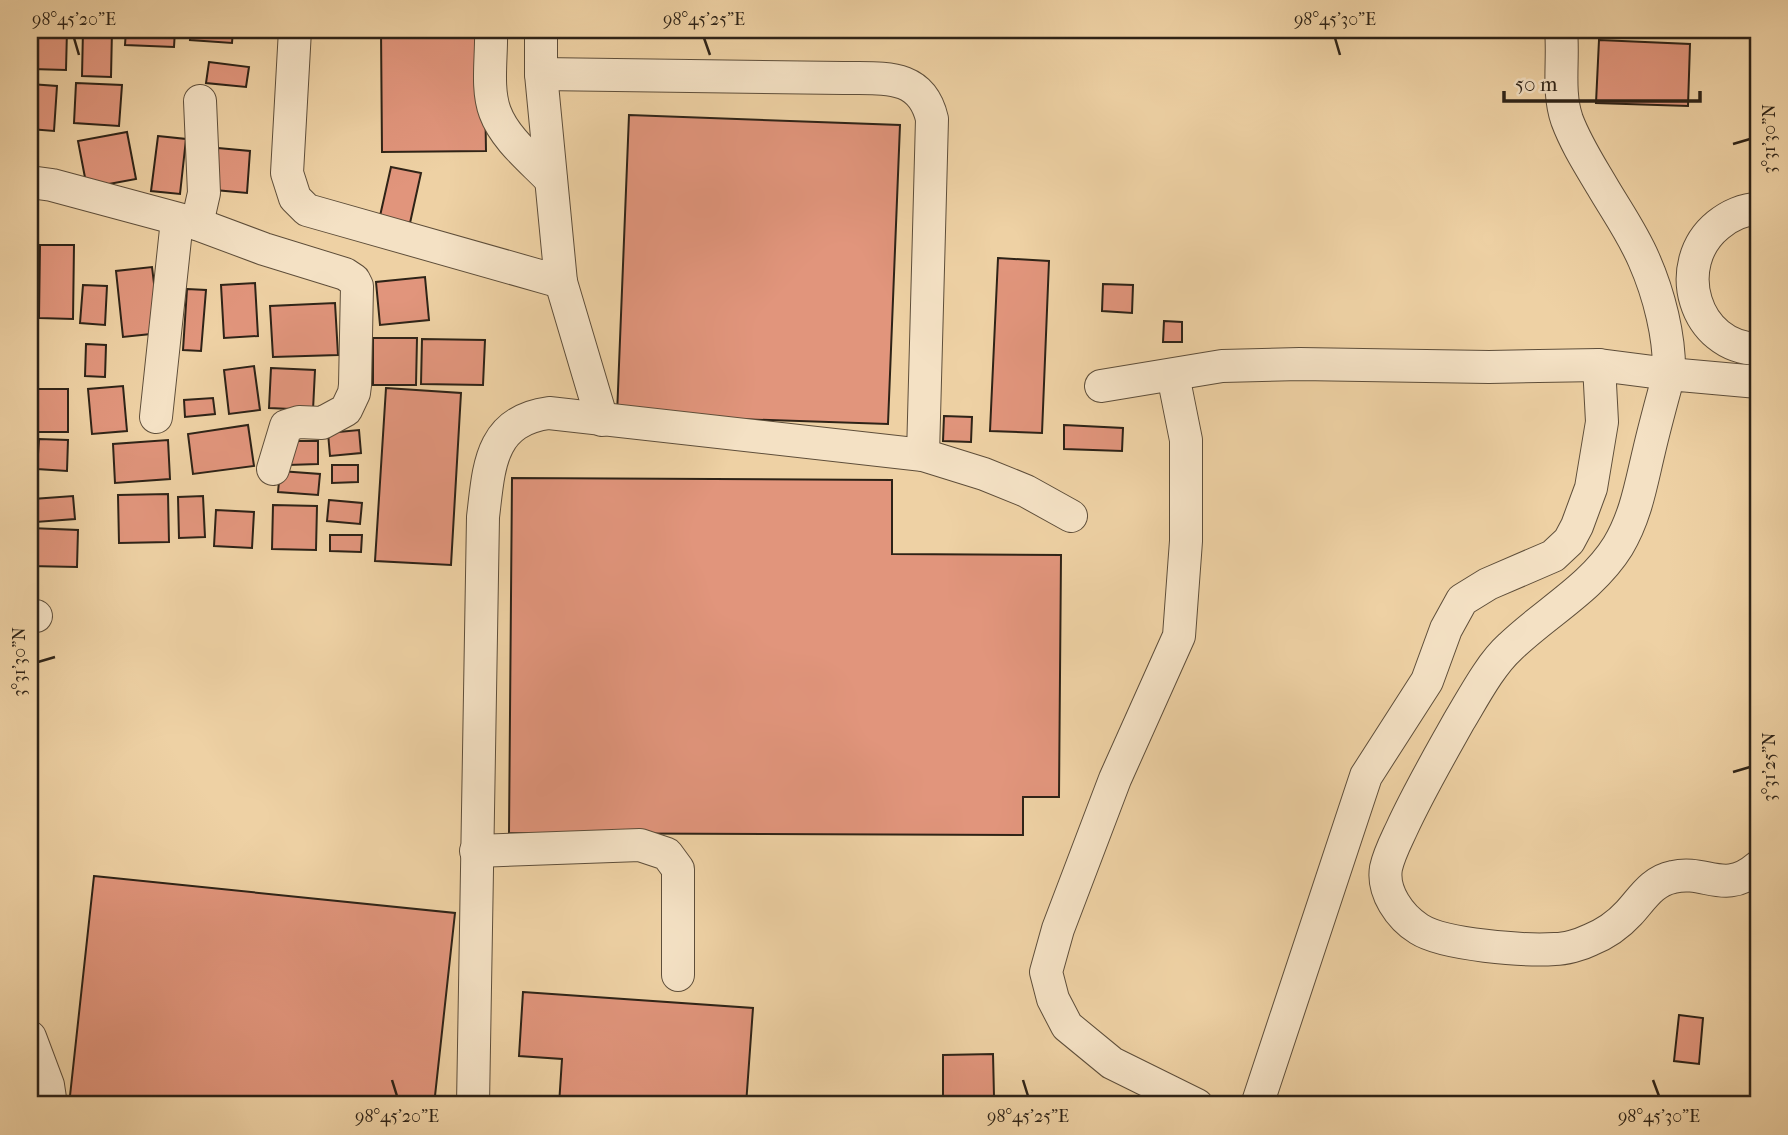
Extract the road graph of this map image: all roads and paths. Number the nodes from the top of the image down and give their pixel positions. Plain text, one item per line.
1 (295, 30) edge
2 (491, 30) edge
3 (541, 30) edge
4 (1561, 30) edge
5 (541, 74) junction
6 (200, 101) dead end
7 (551, 180) junction
8 (30, 182) edge
9 (1758, 209) edge
10 (187, 222) junction
11 (561, 282) junction
12 (1758, 349) edge
13 (1599, 365) junction
14 (1669, 374) junction
15 (1173, 375) junction
16 (1758, 382) edge
17 (1101, 386) dead end
18 (156, 417) dead end
19 (602, 420) junction
20 (922, 456) junction
21 (274, 469) dead end
22 (1071, 516) dead end
23 (476, 851) junction
24 (1758, 867) edge
25 (678, 975) dead end
26 (30, 1037) edge
27 (51, 1105) edge
28 (473, 1105) edge
29 (1197, 1105) edge
30 (1257, 1105) edge

1 - 11 street
2 - 7 street
3 - 5 street
4 - 14 street
5 - 7 street
5 - 20 street
6 - 10 street
7 - 11 street
8 - 10 street
9 - 12 street
10 - 18 street
10 - 21 street
11 - 19 street
13 - 14 street
13 - 15 street
13 - 30 street
14 - 16 street
14 - 24 street
15 - 17 street
15 - 29 street
19 - 20 street
19 - 23 street
20 - 22 street
23 - 25 street
23 - 28 street
26 - 27 street

